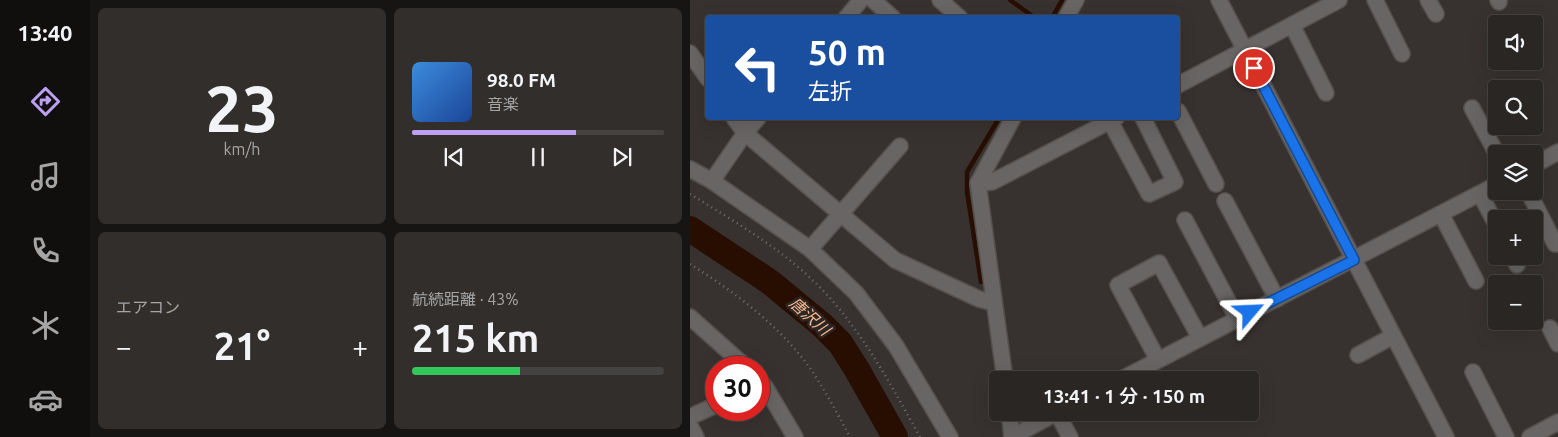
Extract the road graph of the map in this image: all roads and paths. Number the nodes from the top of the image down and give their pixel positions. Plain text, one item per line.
1 (873, 0) edge
2 (940, 0) edge
3 (1076, 0) edge
4 (1219, 0) edge
5 (1375, 0) edge
6 (1428, 0) edge
7 (1332, 2) edge
8 (1436, 14) dead end
9 (890, 15) edge
10 (957, 15) edge
11 (1068, 15) edge
12 (1292, 25) junction
13 (1245, 50) junction
14 (690, 53) edge
15 (1402, 54) dead end
16 (705, 75) edge
17 (1180, 84) edge
18 (1326, 93) dead end
19 (1472, 108) dead end
20 (1180, 114) edge
21 (735, 120) edge
22 (756, 120) edge
23 (1012, 120) edge
24 (1111, 120) edge
25 (1113, 120) edge
26 (1144, 120) edge
27 (745, 133) junction
28 (1492, 145) edge
29 (900, 146) dead end
30 (1558, 152) edge
31 (1543, 160) edge
32 (690, 169) edge
33 (712, 181) junction
34 (978, 184) junction
35 (1216, 184) dead end
36 (1488, 190) edge
37 (690, 194) edge
38 (1480, 194) junction
39 (1533, 200) edge
40 (1225, 201) dead end
41 (1489, 210) edge
42 (839, 214) junction
43 (1442, 214) junction
44 (1185, 220) dead end
45 (1555, 244) dead end
46 (810, 248) junction
47 (1354, 260) junction
48 (690, 264) edge
49 (1476, 281) dead end
50 (1277, 299) junction
51 (994, 303) junction
52 (690, 317) edge
53 (1237, 318) junction
54 (1550, 328) dead end
55 (1393, 336) junction
56 (1200, 338) junction
57 (1558, 344) edge
58 (1358, 355) dead end
59 (734, 356) edge
60 (1158, 360) junction
61 (1004, 371) edge
62 (1137, 371) edge
63 (1473, 372) dead end
64 (770, 398) edge
65 (705, 410) edge
66 (690, 417) edge
67 (1010, 421) edge
68 (1043, 421) edge
69 (1062, 421) edge
70 (1558, 422) edge
71 (690, 426) edge
72 (696, 437) edge
73 (795, 437) edge
74 (850, 437) edge
75 (920, 437) edge
76 (950, 437) edge
77 (1012, 437) edge
78 (1070, 437) edge
79 (1446, 437) edge
80 (1506, 437) edge
81 (1530, 437) edge

1 - 9 street
2 - 10 street
3 - 11 street
4 - 13 street
5 - 15 street
6 - 8 street
7 - 12 street
12 - 13 street
12 - 18 street
13 - 17 street
13 - 47 street
14 - 16 street
19 - 28 street
20 - 35 street
21 - 27 street
22 - 27 street
23 - 34 street
24 - 34 street
25 - 26 street
27 - 33 street
27 - 42 street
29 - 42 street
30 - 31 street
32 - 33 street
33 - 46 street
34 - 51 street
36 - 38 street
37 - 75 path
38 - 41 street
38 - 43 street
39 - 45 street
40 - 50 street
42 - 46 street
42 - 51 street
43 - 47 street
43 - 49 street
44 - 53 street
46 - 76 street
47 - 50 street
47 - 55 street
48 - 74 path
50 - 53 street
51 - 61 street
52 - 59 street
53 - 56 street
54 - 57 street
55 - 58 street
55 - 79 street
56 - 60 street
56 - 60 street
60 - 62 street
63 - 80 street
64 - 73 street
65 - 66 street
67 - 77 street
68 - 77 street
69 - 78 street
70 - 81 street
71 - 72 street

